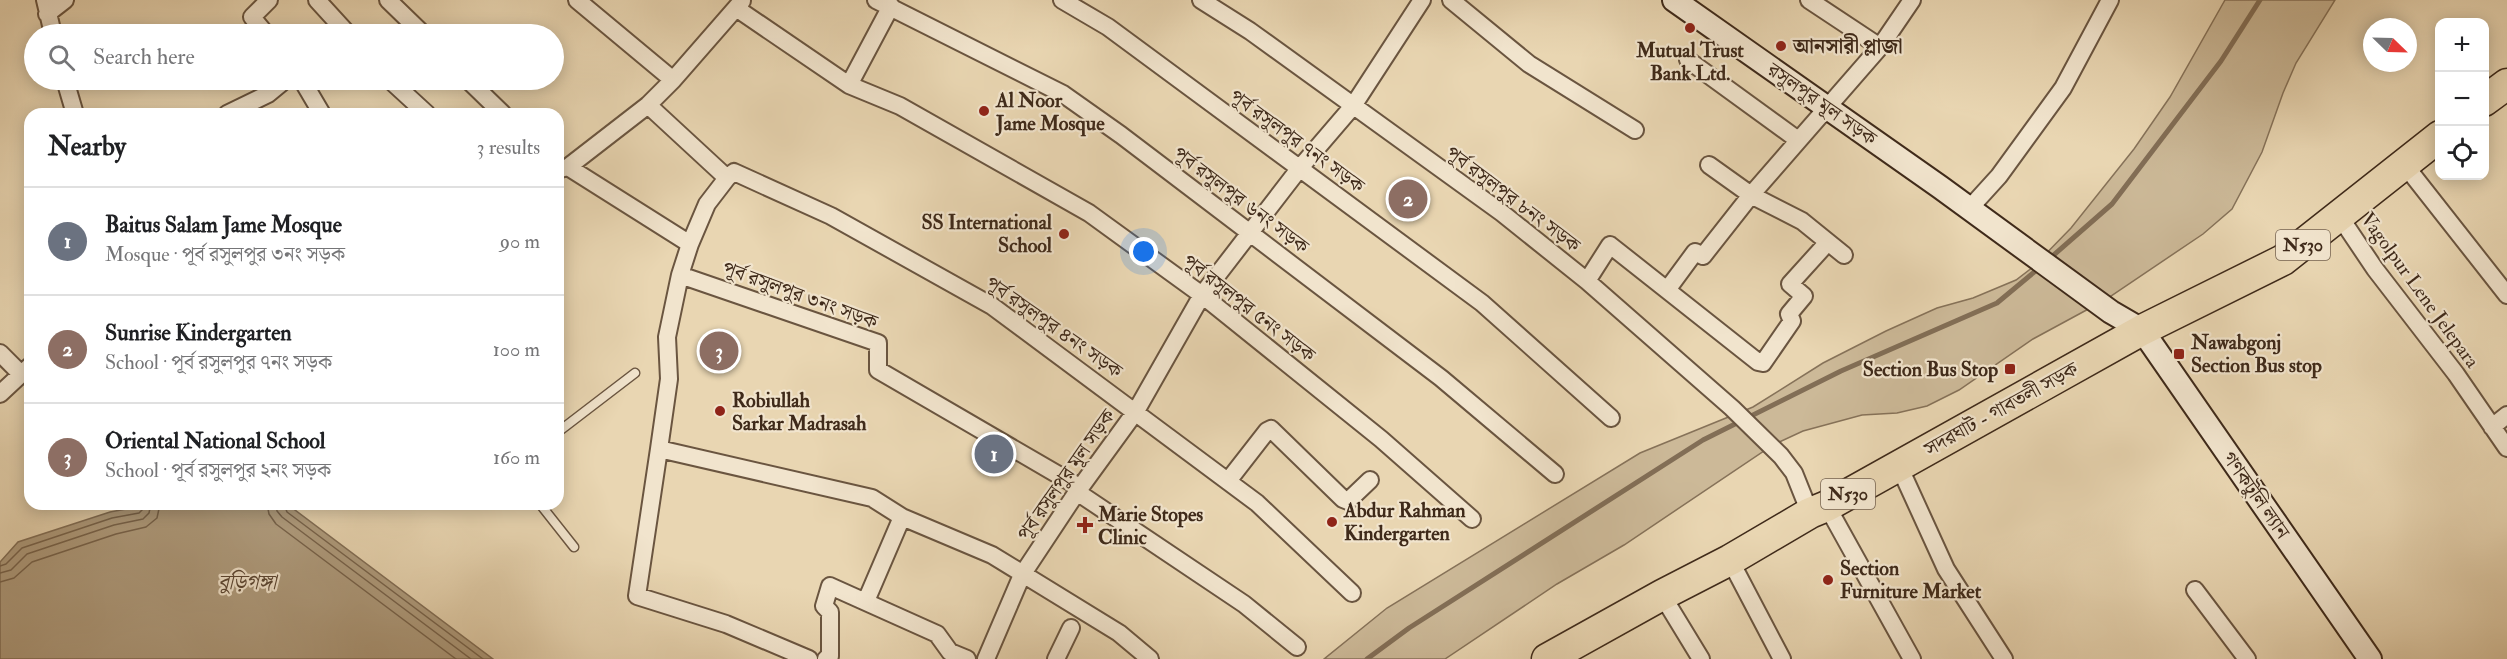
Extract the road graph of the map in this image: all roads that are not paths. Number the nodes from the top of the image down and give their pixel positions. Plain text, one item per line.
1 (65, 0) edge
2 (268, 0) edge
3 (317, 0) edge
4 (388, 0) edge
5 (577, 0) edge
6 (1062, 0) edge
7 (1201, 0) edge
8 (1422, 0) edge
9 (1451, 0) edge
10 (1674, 0) edge
11 (1809, 0) edge
12 (1912, 0) edge
13 (2110, 0) edge
14 (884, 3) edge
15 (739, 4) edge
16 (46, 7) edge
17 (50, 24) edge
18 (258, 24) edge
19 (339, 24) edge
20 (413, 24) edge
21 (1880, 47) junction
22 (1688, 60) dead end
23 (673, 80) junction
24 (2507, 84) edge
25 (849, 85) junction
26 (68, 90) edge
27 (273, 90) edge
28 (307, 90) edge
29 (401, 90) edge
30 (478, 90) edge
31 (2489, 97) edge
32 (648, 105) junction
33 (1353, 106) junction
34 (1826, 107) junction
35 (73, 108) edge
36 (239, 108) edge
37 (317, 108) edge
38 (420, 108) edge
39 (497, 108) edge
40 (1635, 130) dead end
41 (2435, 139) edge
42 (1798, 140) junction
43 (2403, 164) junction
44 (564, 165) edge
45 (1709, 165) dead end
46 (564, 169) edge
47 (1299, 169) junction
48 (727, 178) junction
49 (1751, 195) junction
50 (1969, 209) junction
51 (2340, 217) junction
52 (1250, 232) junction
53 (1828, 242) junction
54 (690, 244) junction
55 (1844, 255) dead end
56 (680, 275) junction
57 (1587, 281) junction
58 (1667, 290) junction
59 (1202, 295) junction
60 (2507, 295) edge
61 (2142, 330) junction
62 (0, 353) edge
63 (24, 369) edge
64 (24, 372) edge
65 (635, 373) dead end
66 (0, 394) edge
67 (1136, 411) junction
68 (2507, 415) edge
69 (1611, 418) dead end
70 (564, 427) edge
71 (2492, 427) junction
72 (2507, 448) edge
73 (659, 449) junction
74 (1899, 466) junction
75 (1555, 474) dead end
76 (1370, 480) dead end
77 (1228, 481) junction
78 (1077, 492) junction
79 (1819, 509) junction
80 (545, 510) edge
81 (902, 517) junction
82 (1472, 519) dead end
83 (574, 547) dead end
84 (1730, 560) junction
85 (1022, 575) junction
86 (2195, 590) dead end
87 (1352, 593) dead end
88 (1662, 595) junction
89 (866, 601) junction
90 (1071, 628) dead end
91 (1297, 647) dead end
92 (809, 659) edge
93 (826, 659) edge
94 (967, 659) edge
95 (986, 659) edge
96 (1056, 659) edge
97 (1150, 659) edge
98 (1547, 659) edge
99 (1701, 659) edge
100 (1782, 659) edge
101 (1912, 659) edge
102 (2004, 659) edge
103 (2247, 659) edge
104 (2370, 659) edge

1 - 16 street
2 - 18 street
3 - 19 street
4 - 20 street
5 - 23 street
6 - 47 street, পূর্ব রসুলপুর ৭নং সড়ক
7 - 33 street, পূর্ব রসুলপুর ৮নং সড়ক
8 - 33 street, পূর্ব রসুলপুর মূল সড়ক
9 - 40 street
10 - 34 street, রসুলপুর মূল সড়ক
11 - 21 street
12 - 21 street
13 - 50 street
14 - 25 street
14 - 52 street, পূর্ব রসুলপুর ৬নং সড়ক
15 - 23 street
15 - 25 street, পূর্ব রসুলপুর ৫নং সড়ক
16 - 17 street
21 - 34 street
22 - 42 street
23 - 32 street
24 - 31 highway
25 - 59 street, পূর্ব রসুলপুর ৫নং সড়ক
26 - 35 street
27 - 36 street
28 - 37 street
29 - 38 street
30 - 39 street
32 - 44 street
32 - 48 street
33 - 47 street, পূর্ব রসুলপুর মূল সড়ক
33 - 57 street, পূর্ব রসুলপুর ৮নং সড়ক
34 - 42 street
34 - 50 street, রসুলপুর মূল সড়ক
41 - 43 highway, সদরঘাট - গাবতলী সড়ক / N530
42 - 49 street
43 - 51 highway, সদরঘাট - গাবতলী সড়ক / N530
43 - 60 street
45 - 49 street
46 - 54 street
47 - 52 street, পূর্ব রসুলপুর মূল সড়ক
47 - 69 street, পূর্ব রসুলপুর ৭নং সড়ক
48 - 54 street
48 - 67 street, পূর্ব রসুলপুর ৪নং সড়ক
49 - 53 street
49 - 58 street
50 - 61 street, রসুলপুর মূল সড়ক
51 - 61 highway, সদরঘাট - গাবতলী সড়ক / N530
51 - 71 street, Vagolpur Lene Jelepara
52 - 59 street, পূর্ব রসুলপুর মূল সড়ক
52 - 75 street, পূর্ব রসুলপুর ৬নং সড়ক
53 - 55 street
53 - 58 street
54 - 56 street
56 - 73 street
56 - 78 street, পূর্ব রসুলপুর ৩নং সড়ক
57 - 58 street
57 - 79 street, পূর্ব রসুলপুর ৮নং সড়ক
59 - 67 street, পূর্ব রসুলপুর মূল সড়ক
59 - 82 street, পূর্ব রসুলপুর ৫নং সড়ক
61 - 74 highway, সদরঘাট - গাবতলী সড়ক / N530
61 - 104 street, গণকটুলি ল্যান
62 - 63 street
64 - 66 street
65 - 70 lane
67 - 77 street, পূর্ব রসুলপুর ৪নং সড়ক
67 - 78 street, পূর্ব রসুলপুর মূল সড়ক
68 - 71 street
71 - 72 street, Vagolpur Lene Jelepara
73 - 81 street
73 - 92 street
74 - 79 highway, সদরঘাট - গাবতলী সড়ক / N530
74 - 102 street
76 - 77 street
77 - 87 street, পূর্ব রসুলপুর ৪নং সড়ক
78 - 85 street, পূর্ব রসুলপুর মূল সড়ক
78 - 91 street, পূর্ব রসুলপুর ৩নং সড়ক
79 - 84 highway, সদরঘাট - গাবতলী সড়ক / N530
79 - 101 street, পূর্ব রসুলপুর ৮নং সড়ক
80 - 83 lane
81 - 85 street
81 - 89 street
84 - 88 highway, সদরঘাট - গাবতলী সড়ক / N530
84 - 100 street
85 - 95 street, পূর্ব রসুলপুর মূল সড়ক
85 - 97 street
86 - 103 street
88 - 98 highway, সদরঘাট - গাবতলী সড়ক / N530
88 - 99 street
89 - 93 street
89 - 94 street
90 - 96 street

